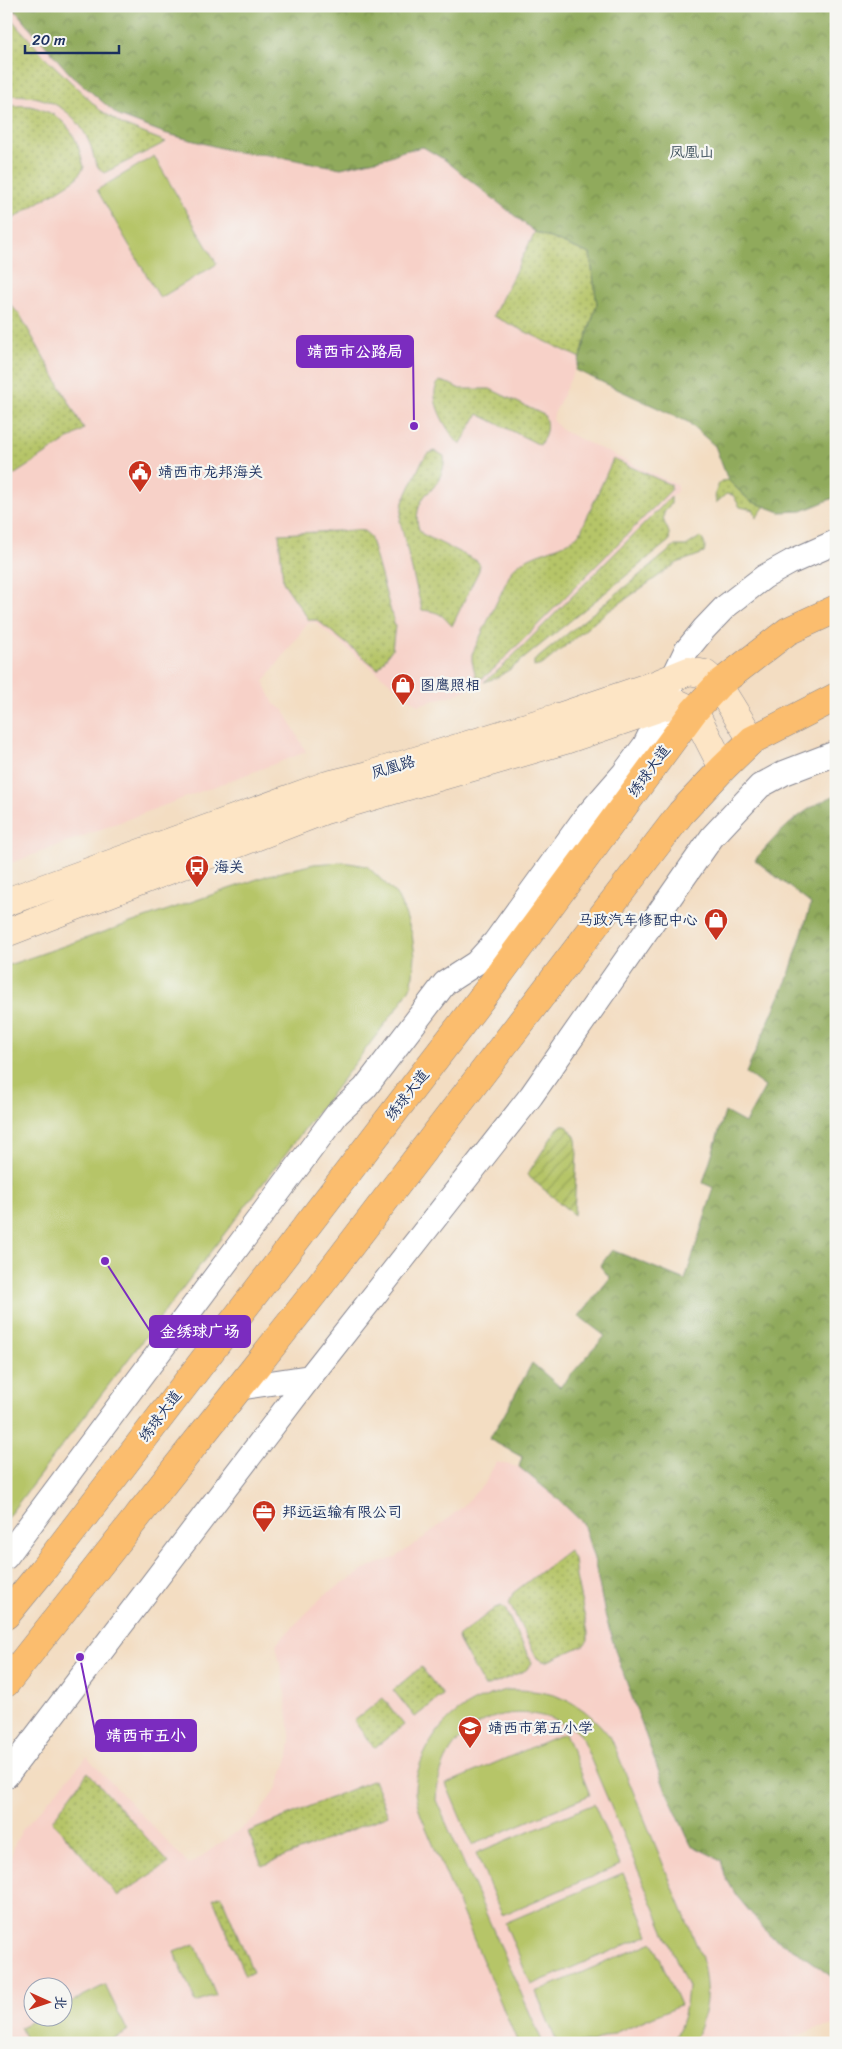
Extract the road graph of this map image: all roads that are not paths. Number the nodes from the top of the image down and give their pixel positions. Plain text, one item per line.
1 (836, 542) edge
2 (836, 609) edge
3 (674, 676) junction
4 (718, 684) junction
5 (836, 698) edge
6 (664, 706) junction
7 (694, 711) junction
8 (752, 740) junction
9 (836, 753) edge
10 (723, 768) junction
11 (6, 902) edge
12 (6, 933) edge
13 (310, 1377) junction
14 (238, 1388) junction
15 (6, 1557) edge
16 (6, 1615) edge
17 (6, 1683) edge
18 (6, 1776) edge

1 - 3 street
2 - 4 main road, 绣球大道
3 - 4 main road, 凤凰路
3 - 6 street
3 - 11 main road, 凤凰路
4 - 7 main road, 绣球大道
4 - 8 main road
5 - 8 main road
6 - 7 main road, 凤凰路
6 - 12 main road, 凤凰路
6 - 15 street
7 - 10 main road
7 - 16 main road, 绣球大道
8 - 10 main road
9 - 13 street
10 - 14 main road
13 - 14 street
13 - 18 street
14 - 17 main road

